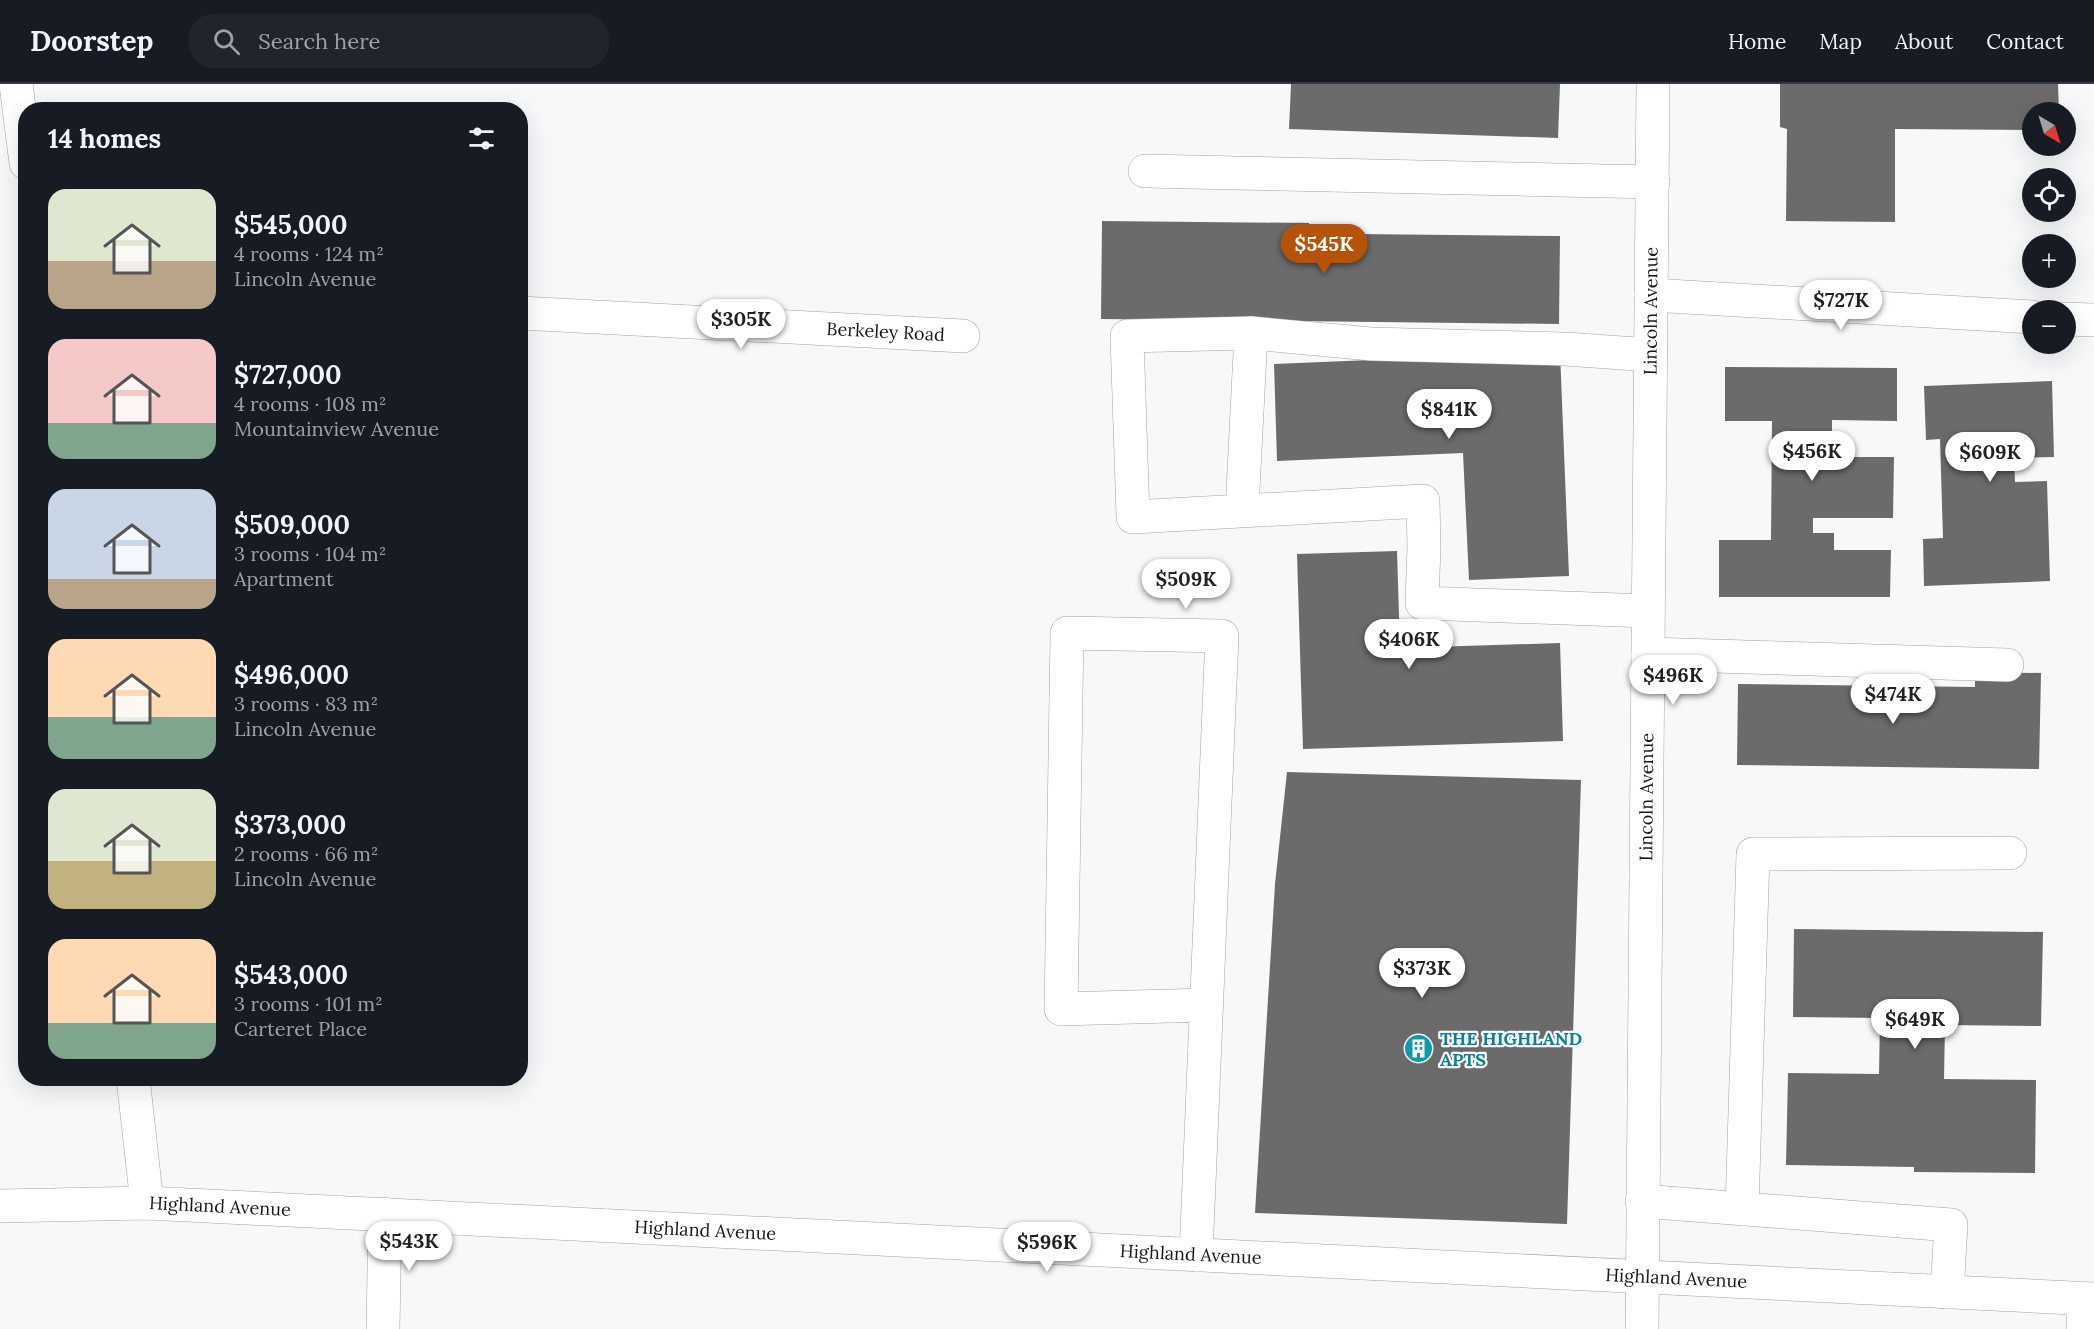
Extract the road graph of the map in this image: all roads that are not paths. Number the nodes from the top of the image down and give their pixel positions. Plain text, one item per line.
1 (16, 84) edge
2 (1653, 84) edge
3 (18, 102) edge
4 (1145, 171) dead end
5 (1653, 182) junction
6 (1652, 295) junction
7 (528, 313) edge
8 (2022, 316) edge
9 (2076, 319) edge
10 (2094, 320) edge
11 (1251, 333) junction
12 (963, 336) dead end
13 (1651, 355) junction
14 (1242, 510) junction
15 (1648, 611) junction
16 (1648, 654) junction
17 (2007, 665) dead end
18 (2010, 853) dead end
19 (1207, 1005) junction
20 (134, 1086) edge
21 (1642, 1202) junction
22 (147, 1203) junction
23 (0, 1206) edge
24 (1742, 1209) junction
25 (385, 1214) junction
26 (1196, 1255) junction
27 (1641, 1277) junction
28 (1947, 1292) junction
29 (2087, 1309) edge
30 (383, 1329) edge
31 (1642, 1329) edge

1 - 3 street
2 - 5 street, Lincoln Avenue
4 - 5 street
5 - 6 street, Lincoln Avenue
6 - 8 street
6 - 13 street, Lincoln Avenue
7 - 12 street, Berkeley Road
9 - 10 street
11 - 13 street
11 - 14 street
11 - 14 street
13 - 15 street, Lincoln Avenue
14 - 15 street
15 - 16 street, Lincoln Avenue
16 - 17 street
16 - 21 street, Lincoln Avenue
18 - 24 street
19 - 19 street
19 - 26 street
20 - 22 street
21 - 24 street
21 - 27 street, Lincoln Avenue
22 - 23 street, Highland Avenue
22 - 25 street, Highland Avenue
24 - 28 street
25 - 26 street, Highland Avenue
25 - 30 street
26 - 27 street, Highland Avenue
27 - 28 street, Highland Avenue
27 - 31 street, Lincoln Avenue
28 - 29 street, Highland Avenue

